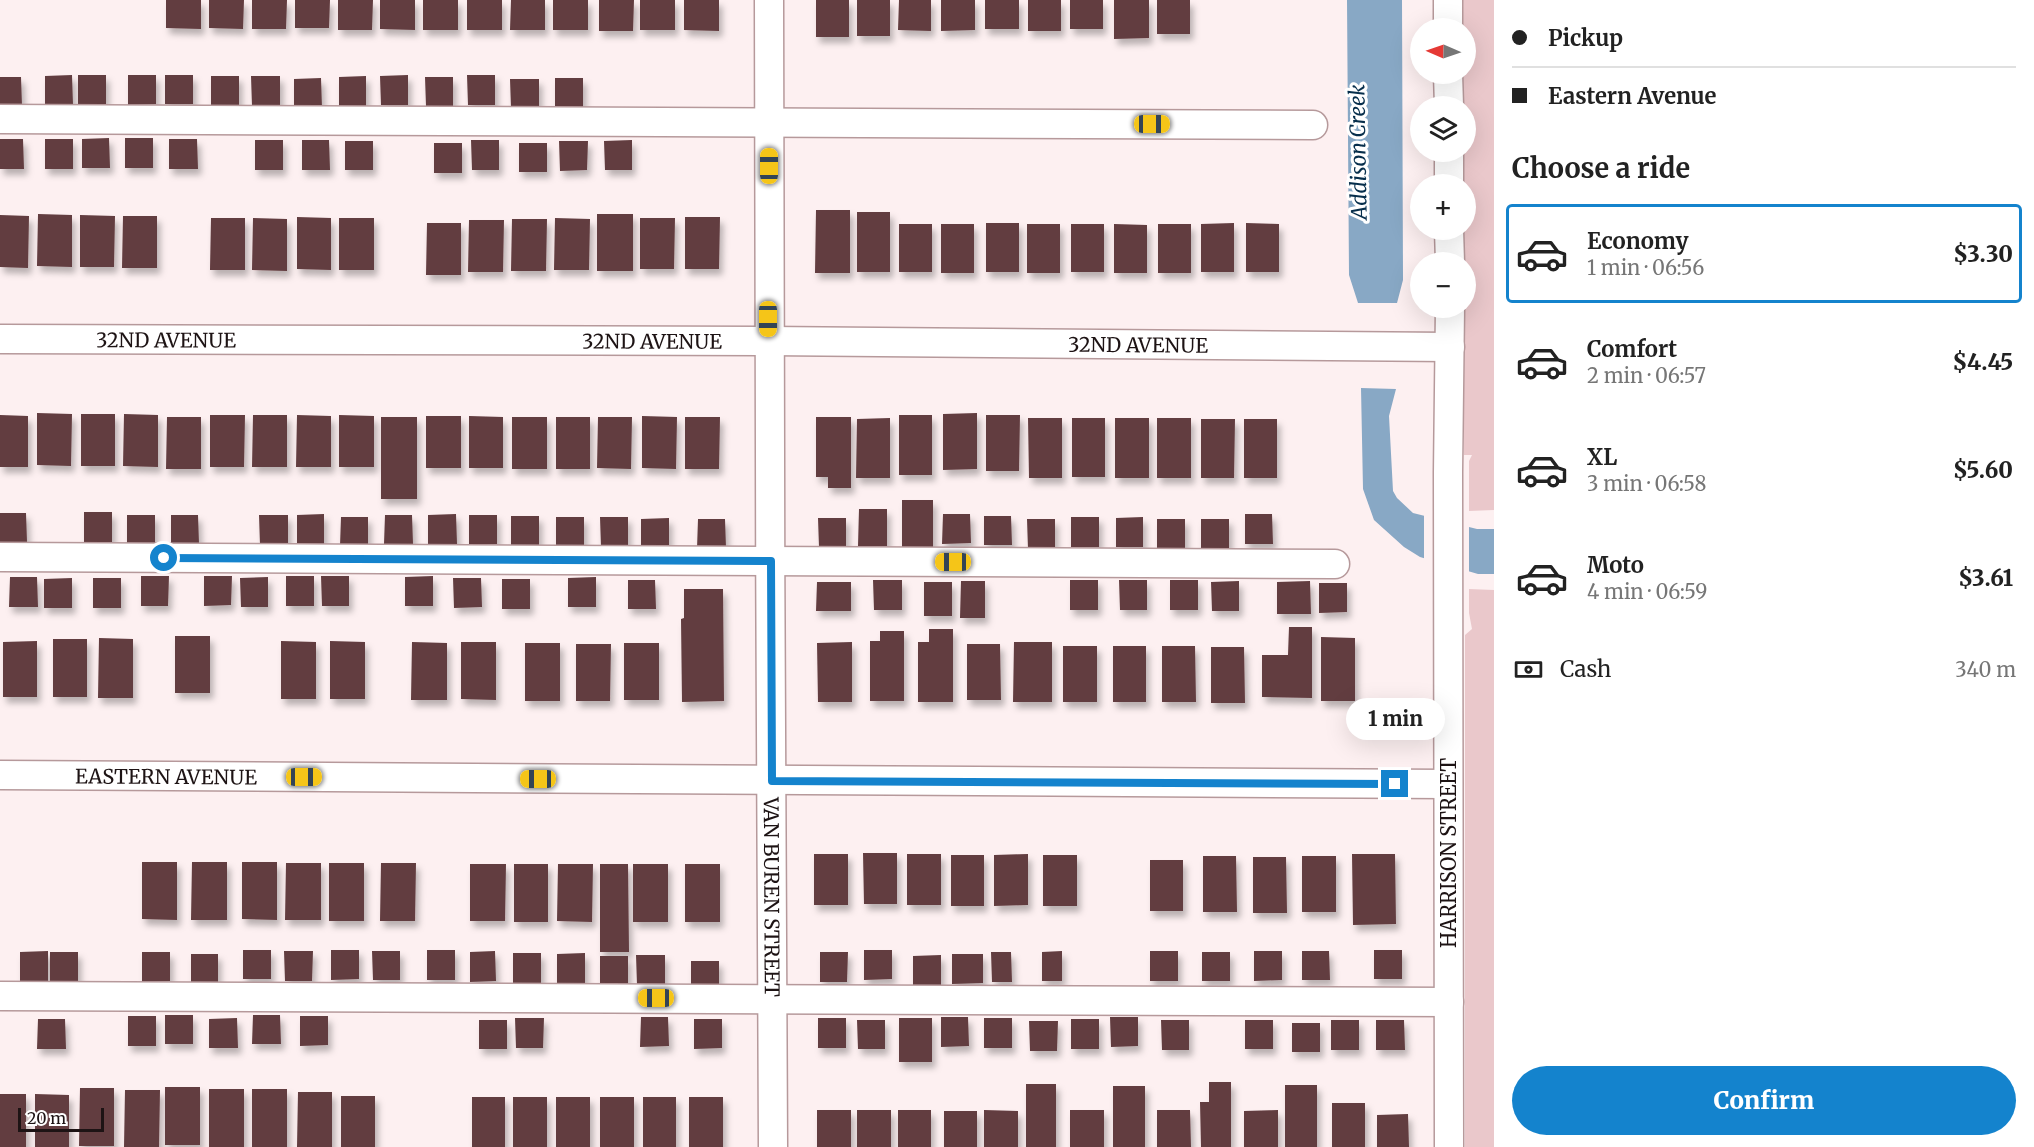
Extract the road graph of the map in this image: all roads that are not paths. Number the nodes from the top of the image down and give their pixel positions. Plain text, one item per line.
1 (769, 0) edge
2 (1448, 0) edge
3 (1448, 18) edge
4 (0, 119) edge
5 (769, 123) junction
6 (1313, 125) dead end
7 (1450, 318) edge
8 (0, 339) edge
9 (768, 341) junction
10 (1450, 347) junction
11 (0, 557) edge
12 (771, 561) junction
13 (1335, 564) dead end
14 (0, 775) edge
15 (772, 781) junction
16 (1448, 784) junction
17 (0, 996) edge
18 (773, 999) junction
19 (1449, 1002) junction
20 (773, 1147) edge
21 (1449, 1147) edge

1 - 5 street, VAN BUREN STREET
2 - 3 street
4 - 5 street
5 - 6 street
5 - 9 street, VAN BUREN STREET
7 - 10 street, HARRISON STREET
8 - 9 street, 32ND AVENUE
9 - 10 street, 32ND AVENUE
9 - 12 street, VAN BUREN STREET
10 - 16 street, HARRISON STREET
11 - 12 street
12 - 13 street
12 - 15 street, VAN BUREN STREET
14 - 15 street, EASTERN AVENUE
15 - 16 street, EASTERN AVENUE
15 - 18 street, VAN BUREN STREET
16 - 19 street, HARRISON STREET
17 - 18 street
18 - 19 street
18 - 20 street, VAN BUREN STREET
19 - 21 street, HARRISON STREET

